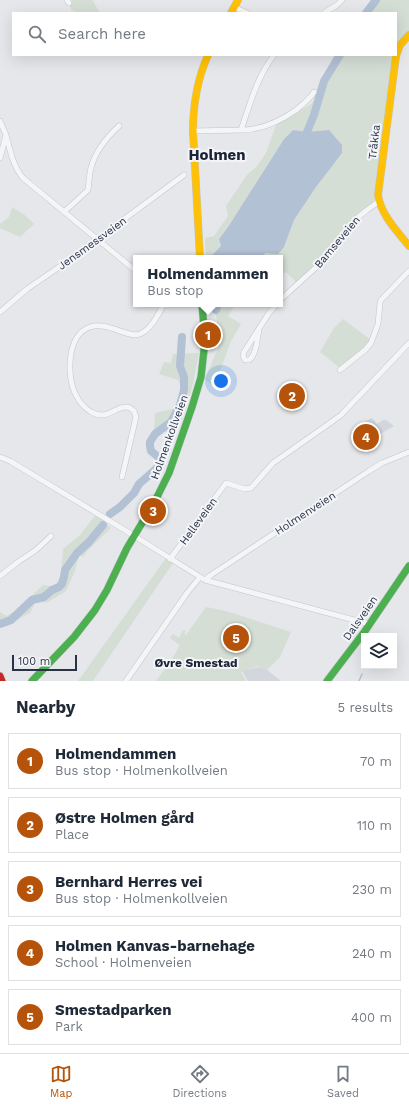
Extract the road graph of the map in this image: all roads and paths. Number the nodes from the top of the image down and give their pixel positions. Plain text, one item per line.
1 (238, 0) edge
2 (342, 0) edge
3 (233, 10) edge
4 (326, 12) edge
5 (409, 34) edge
6 (397, 53) edge
7 (208, 56) edge
8 (273, 56) edge
9 (396, 56) edge
10 (314, 92) dead end
11 (0, 121) edge
12 (119, 126) dead end
13 (241, 130) junction
14 (193, 131) junction
15 (6, 135) junction
16 (0, 158) edge
17 (184, 175) dead end
18 (378, 200) junction
19 (64, 212) junction
20 (97, 239) junction
21 (409, 246) edge
22 (200, 255) edge
23 (133, 269) edge
24 (409, 271) edge
25 (283, 297) edge
26 (162, 307) edge
27 (202, 307) edge
28 (274, 307) edge
29 (0, 312) edge
30 (259, 329) junction
31 (409, 343) edge
32 (340, 370) dead end
33 (409, 452) edge
34 (0, 457) edge
35 (122, 477) dead end
36 (134, 535) junction
37 (51, 536) dead end
38 (170, 559) junction
39 (409, 566) edge
40 (0, 576) edge
41 (203, 578) junction
42 (369, 624) junction
43 (0, 676) edge
44 (2, 681) edge
45 (32, 681) edge
46 (126, 681) edge
47 (327, 681) edge

1 - 3 main road
2 - 4 street
5 - 6 main road, Tråkka
7 - 14 main road
8 - 13 street
9 - 18 main road, Tråkka
10 - 13 street
11 - 15 street
12 - 19 street
13 - 14 street
14 - 22 main road
15 - 16 street
15 - 19 street
17 - 20 street, Jensmessveien
18 - 21 main road
18 - 25 street, Bamseveien
19 - 20 street
20 - 23 street
20 - 29 street, Jensmessveien
24 - 32 street
26 - 35 street
27 - 36 main road, Holmenkollveien
28 - 30 street
30 - 30 street
31 - 38 street, Helleveien
33 - 41 street, Holmenveien
34 - 36 street
36 - 38 street
36 - 45 main road, Holmenkollveien
37 - 40 street
38 - 41 street
39 - 42 main road, Dalsveien
41 - 42 street
41 - 46 street, Holmenveien
42 - 47 main road, Dalsveien
43 - 44 main road

